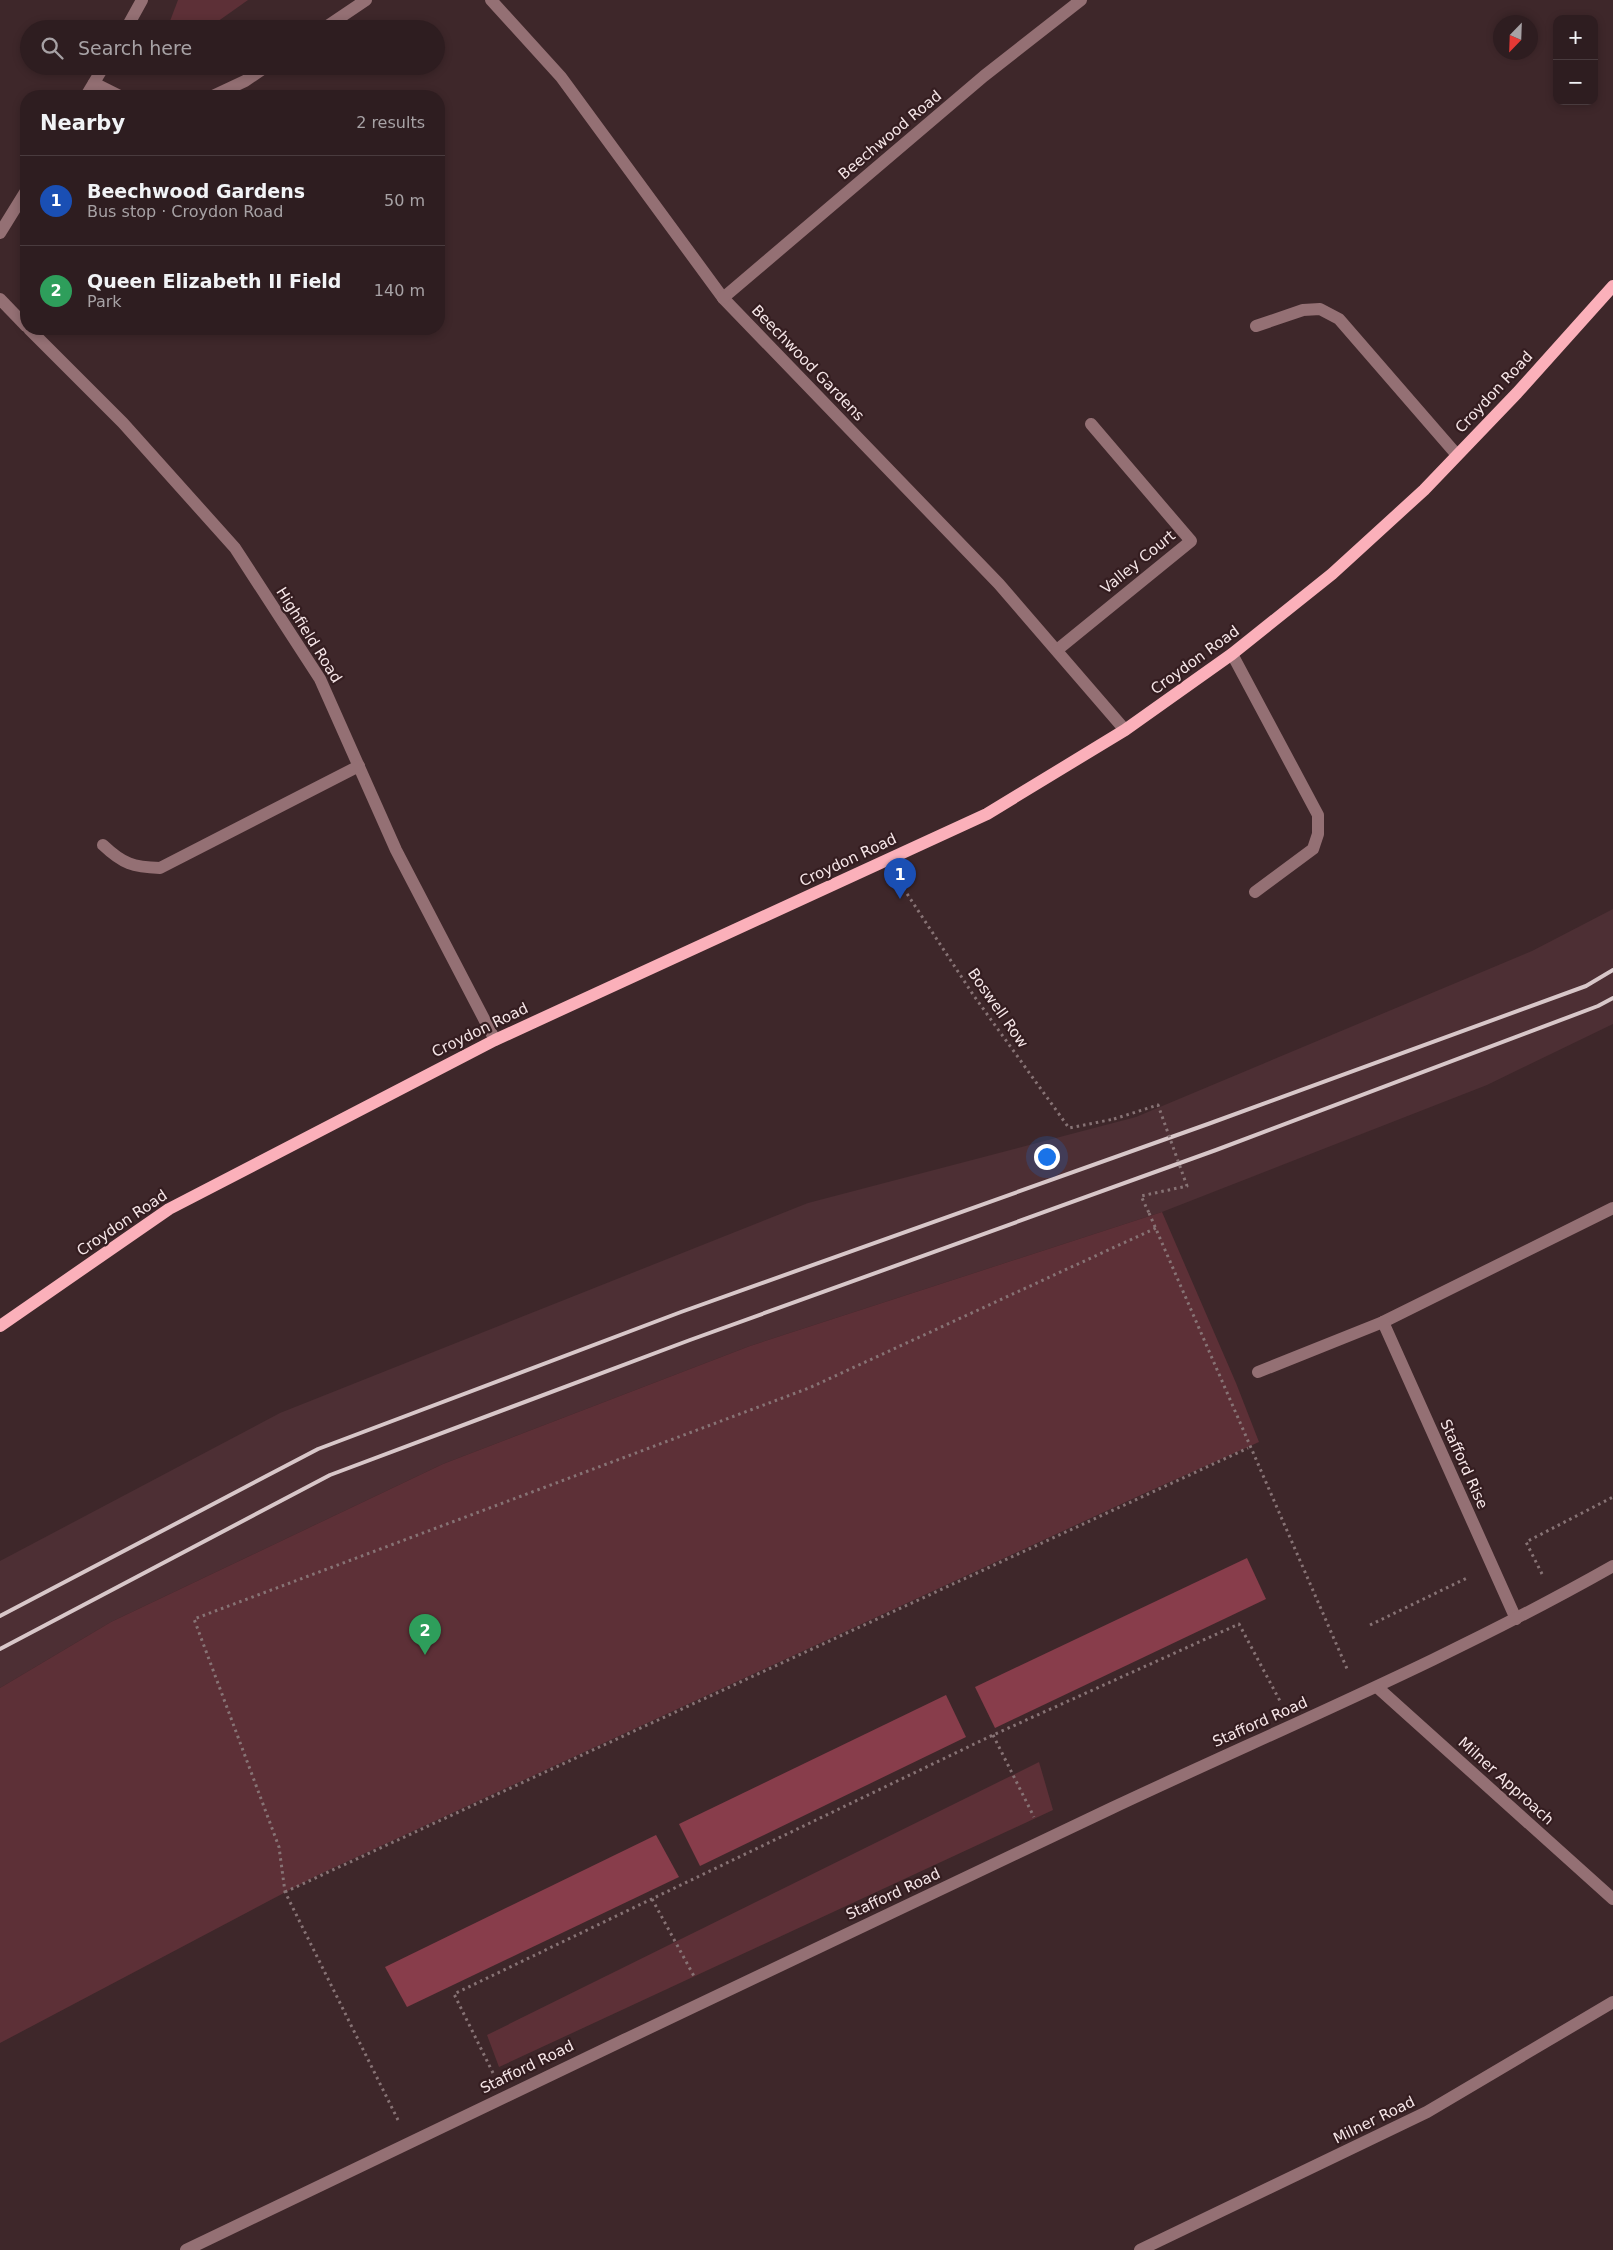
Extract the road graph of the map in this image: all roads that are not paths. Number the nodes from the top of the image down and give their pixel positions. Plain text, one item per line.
1 (142, 0) edge
2 (366, 0) edge
3 (491, 0) edge
4 (1080, 0) edge
5 (131, 20) edge
6 (336, 20) edge
7 (99, 75) edge
8 (254, 75) edge
9 (94, 83) junction
10 (90, 90) edge
11 (108, 90) edge
12 (226, 90) edge
13 (20, 201) edge
14 (0, 233) edge
15 (1613, 286) edge
16 (723, 298) junction
17 (0, 299) edge
18 (20, 320) edge
19 (1256, 326) dead end
20 (35, 335) edge
21 (1091, 424) dead end
22 (1457, 455) junction
23 (1057, 650) junction
24 (1232, 654) junction
25 (1125, 730) junction
26 (359, 766) junction
27 (103, 846) dead end
28 (1255, 892) dead end
29 (494, 1040) junction
30 (1613, 1208) edge
31 (1383, 1322) junction
32 (0, 1326) edge
33 (1258, 1372) dead end
34 (1613, 1566) edge
35 (1516, 1620) junction
36 (1377, 1688) junction
37 (1613, 1899) edge
38 (1613, 2002) edge
39 (186, 2250) edge
40 (1140, 2250) edge

1 - 5 street
2 - 6 street
3 - 16 street, Beechwood Gardens
4 - 16 street, Beechwood Road
7 - 9 street
8 - 12 street
9 - 10 street
9 - 11 street
13 - 14 street
15 - 22 main road, Croydon Road
16 - 23 street, Beechwood Gardens
17 - 18 street
19 - 22 street
20 - 26 street, Highfield Road
21 - 23 street, Valley Court
22 - 24 main road, Croydon Road
23 - 25 street, Beechwood Gardens
24 - 25 main road, Croydon Road
24 - 28 street
25 - 29 main road, Croydon Road
26 - 27 street
26 - 29 street, Highfield Road
29 - 32 main road, Croydon Road
30 - 31 street
31 - 33 street
31 - 35 street, Stafford Rise
34 - 35 street, Stafford Road
35 - 36 street, Stafford Road
36 - 37 street, Milner Approach
36 - 39 street, Stafford Road
38 - 40 street, Milner Road

